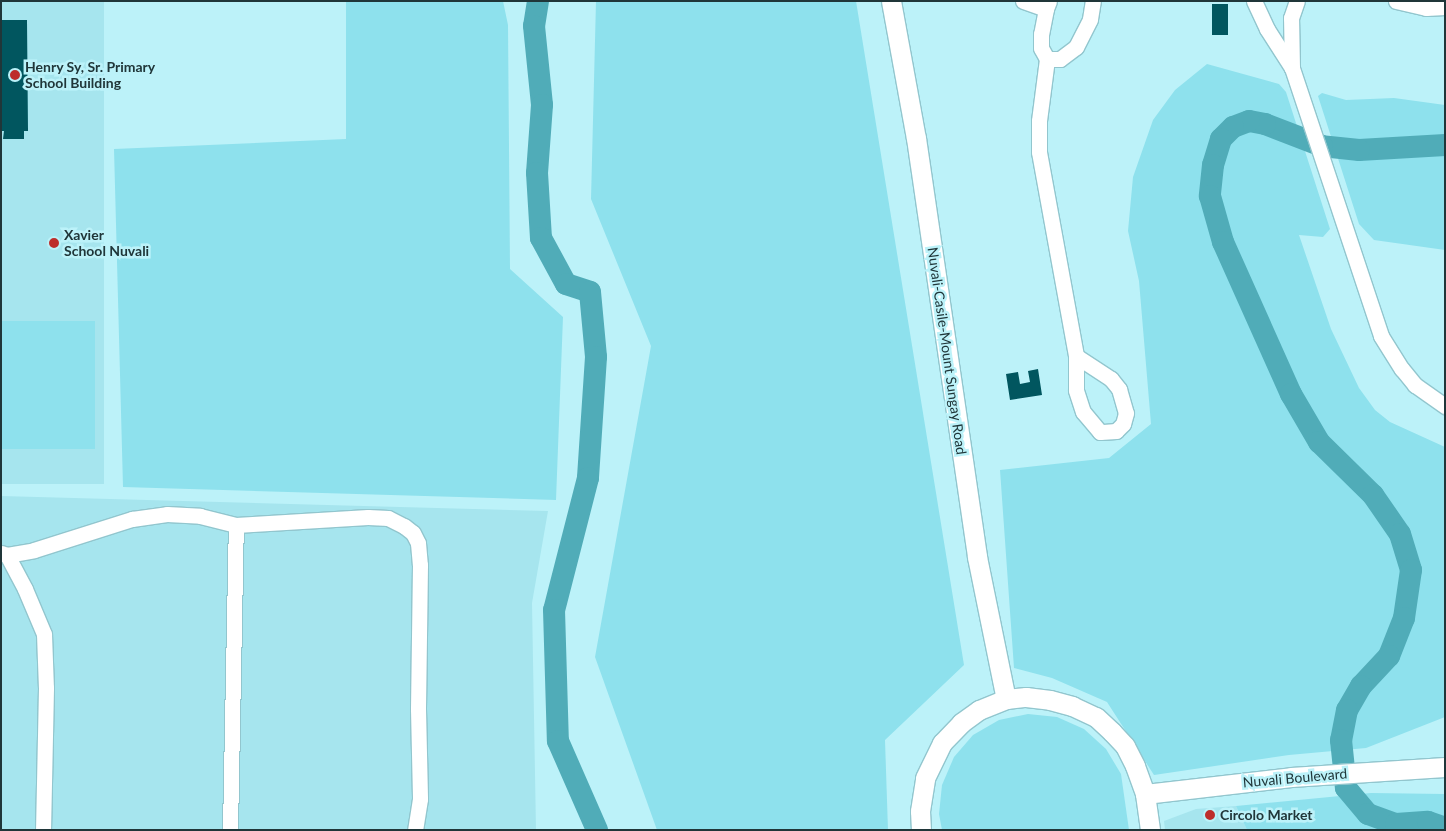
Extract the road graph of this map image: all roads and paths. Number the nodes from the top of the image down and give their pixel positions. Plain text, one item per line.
1 (890, 1) edge
2 (1023, 1) edge
3 (1093, 1) edge
4 (1254, 1) edge
5 (1297, 1) edge
6 (1396, 1) edge
7 (1047, 5) edge
8 (1445, 8) edge
9 (1261, 17) junction
10 (1292, 18) junction
11 (1047, 60) junction
12 (1292, 68) junction
13 (1076, 356) junction
14 (1445, 406) edge
15 (236, 525) junction
16 (4, 554) edge
17 (1006, 699) junction
18 (1445, 767) edge
19 (1145, 794) junction
20 (43, 830) edge
21 (230, 830) edge
22 (414, 830) edge
23 (921, 830) edge
24 (1150, 830) edge

1 - 17 main road, Nuvali-Casile-Mount Sungay Road
2 - 7 street
3 - 11 street
4 - 9 street
5 - 10 street
6 - 8 street
7 - 11 street
9 - 10 street
9 - 12 street
10 - 12 street
11 - 13 street
12 - 14 street
13 - 13 street
15 - 16 street
15 - 21 street
15 - 22 street
16 - 20 street
17 - 19 main road
17 - 23 main road
18 - 19 main road, Nuvali Boulevard
19 - 24 main road

